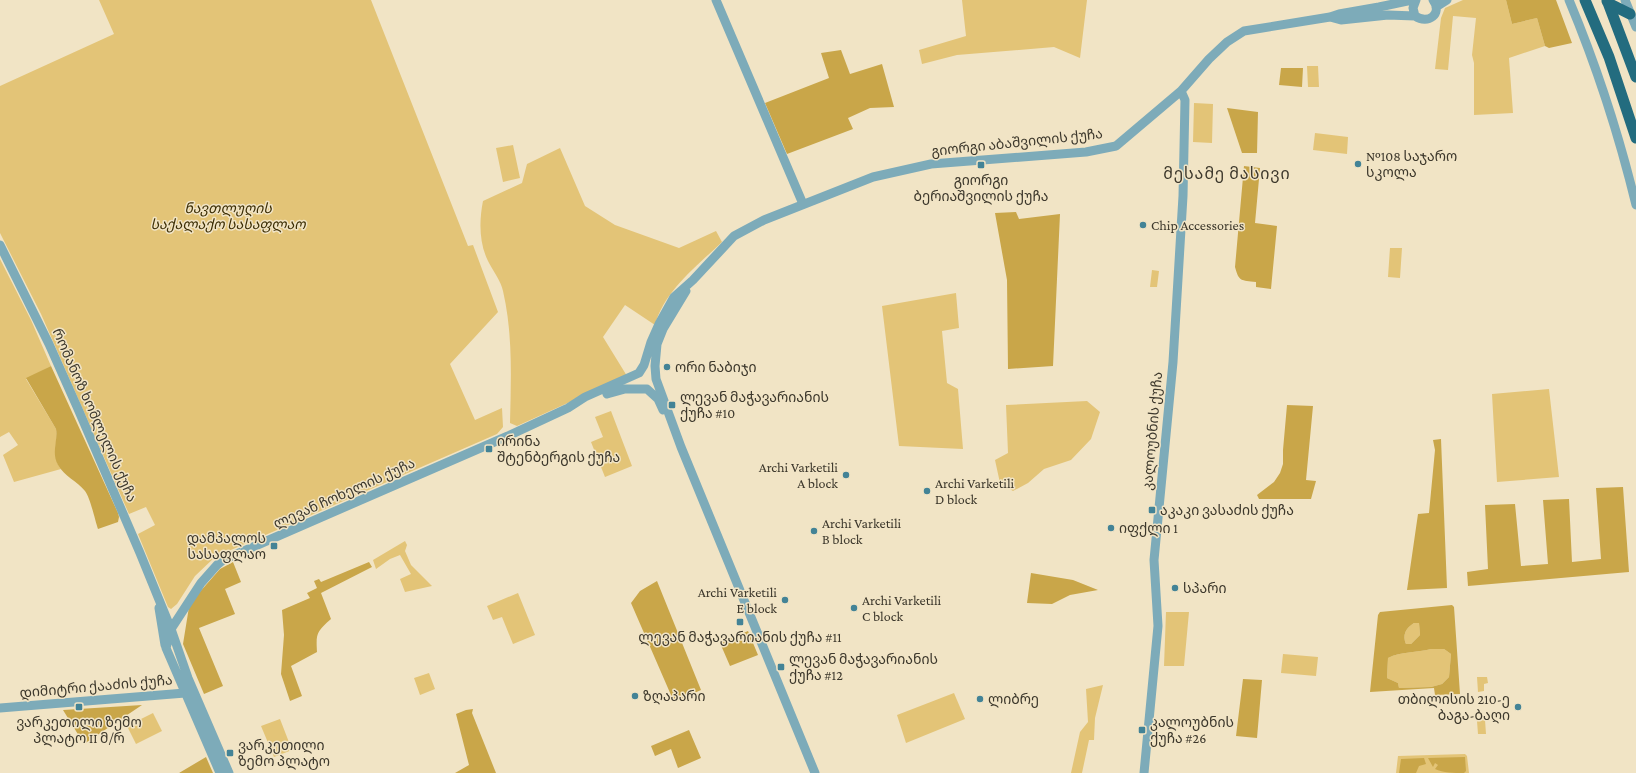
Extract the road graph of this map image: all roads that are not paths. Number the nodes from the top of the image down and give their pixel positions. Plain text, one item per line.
1 (716, 0) edge
2 (1412, 0) edge
3 (1416, 0) edge
4 (1447, 0) edge
5 (1569, 0) edge
6 (1586, 0) edge
7 (1625, 0) edge
8 (1607, 1) edge
9 (1434, 4) edge
10 (1630, 14) junction
11 (1415, 16) junction
12 (1330, 17) junction
13 (1636, 27) edge
14 (1636, 77) edge
15 (1181, 91) junction
16 (1636, 138) edge
17 (803, 204) junction
18 (1636, 205) edge
19 (0, 245) edge
20 (693, 280) junction
21 (640, 372) junction
22 (656, 377) junction
23 (645, 389) junction
24 (568, 408) junction
25 (681, 447) junction
26 (158, 599) junction
27 (160, 620) junction
28 (171, 629) junction
29 (166, 648) junction
30 (189, 692) junction
31 (0, 708) edge
32 (220, 773) edge
33 (229, 773) edge
34 (815, 773) edge
35 (1144, 773) edge

1 - 17 street
2 - 12 street, გიორგი აბაშვილის ქუჩა
3 - 11 street
4 - 9 street
5 - 18 street
6 - 16 highway
7 - 10 street
8 - 10 highway
8 - 14 highway
9 - 11 street, გიორგი აბაშვილის ქუჩა
10 - 13 street
11 - 12 street, გიორგი აბაშვილის ქუჩა
12 - 15 street, გიორგი აბაშვილის ქუჩა
15 - 17 street, გიორგი აბაშვილის ქუჩა
15 - 35 street, კალოუბნის ქუჩა
17 - 20 street, გიორგი აბაშვილის ქუჩა
19 - 26 street, რომანოზ ხომლელის ქუჩა
20 - 21 street, გიორგი აბაშვილის ქუჩა
20 - 22 street, გიორგი აბაშვილის ქუჩა
21 - 22 street
21 - 23 street
21 - 24 street, ლევან ჩოხელის ქუჩა
22 - 23 street
22 - 25 street, გიორგი აბაშვილის ქუჩა
23 - 24 street, ლევან ჩოხელის ქუჩა
23 - 25 street
24 - 28 street, ლევან ჩოხელის ქუჩა
25 - 34 street
26 - 27 street, რომანოზ ხომლელის ქუჩა
26 - 28 street, რომანოზ ხომლელის ქუჩა
27 - 28 street
27 - 29 street, რომანოზ ხომლელის ქუჩა
28 - 29 street
28 - 30 street, რომანოზ ხომლელის ქუჩა
29 - 30 street, რომანოზ ხომლელის ქუჩა
30 - 31 street, დიმიტრი ქააძის ქუჩა
30 - 32 street, რომანოზ ხომლელის ქუჩა
30 - 33 street, რომანოზ ხომლელის ქუჩა

